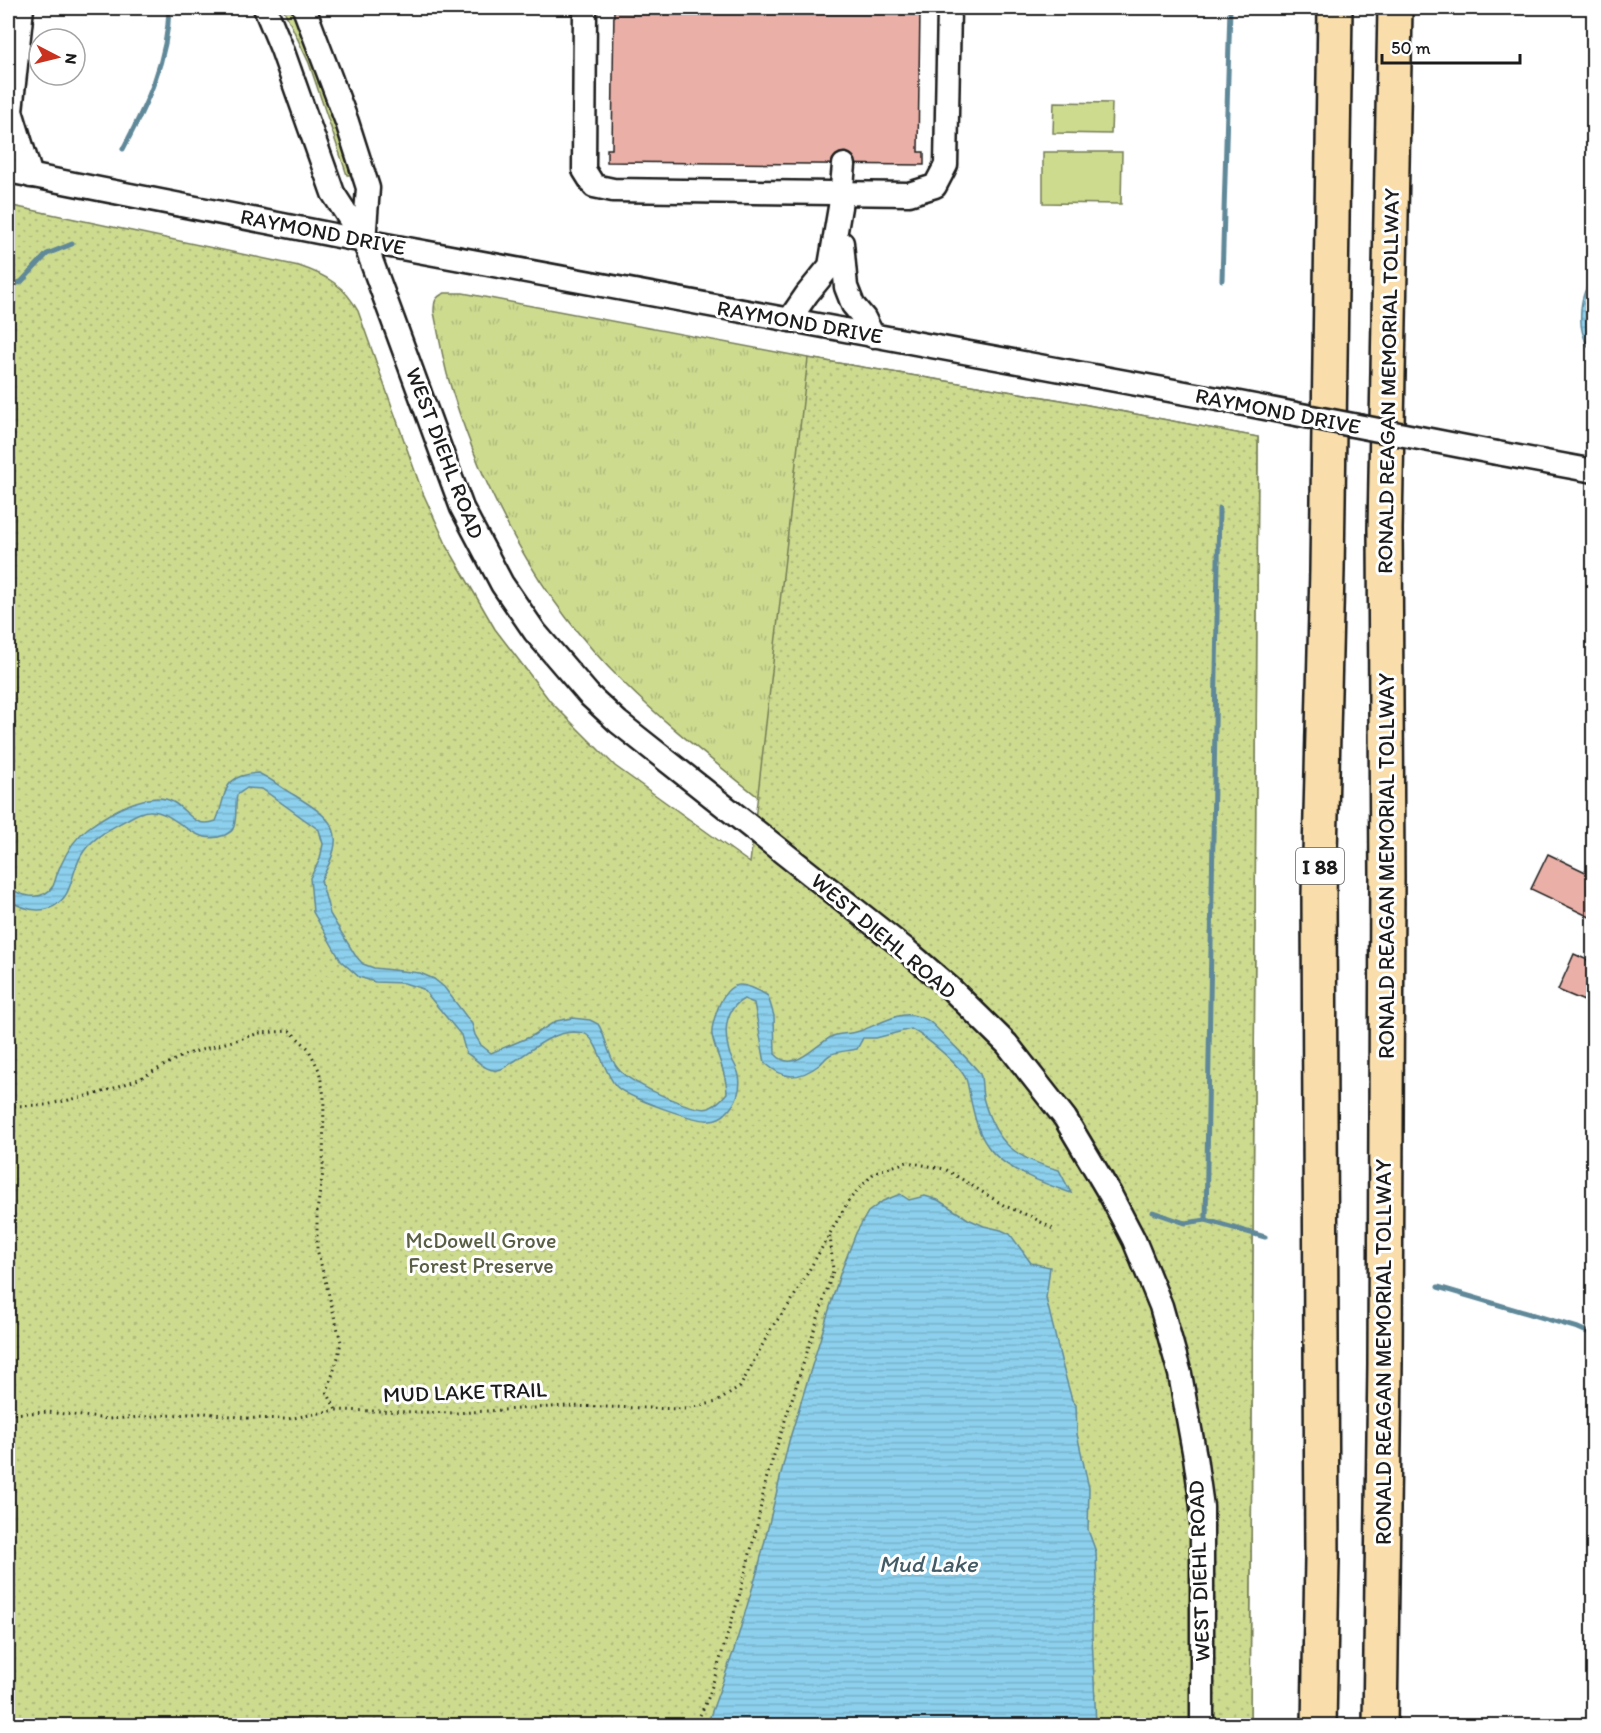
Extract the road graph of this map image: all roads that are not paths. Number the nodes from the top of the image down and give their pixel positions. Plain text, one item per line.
1 (22, 8) edge
2 (265, 8) edge
3 (304, 8) edge
4 (585, 8) edge
5 (949, 8) edge
6 (1335, 8) edge
7 (1395, 8) edge
8 (9, 112) edge
9 (844, 165) dead end
10 (8, 171) edge
11 (31, 176) junction
12 (841, 200) junction
13 (364, 241) junction
14 (789, 320) junction
15 (873, 336) junction
16 (1593, 471) edge
17 (1202, 1725) edge
18 (1319, 1725) edge
19 (1380, 1725) edge

1 - 8 street
2 - 13 street, WEST DIEHL ROAD
3 - 13 street, WEST DIEHL ROAD
4 - 12 street
5 - 12 street
6 - 18 highway, I 88
7 - 19 highway, RONALD REAGAN MEMORIAL TOLLWAY
8 - 11 street
9 - 12 street
10 - 11 street, RAYMOND DRIVE
11 - 13 street, RAYMOND DRIVE
12 - 14 street
12 - 15 street
13 - 14 street, RAYMOND DRIVE
13 - 17 street, WEST DIEHL ROAD
14 - 15 street, RAYMOND DRIVE
15 - 16 street, RAYMOND DRIVE, bridge

